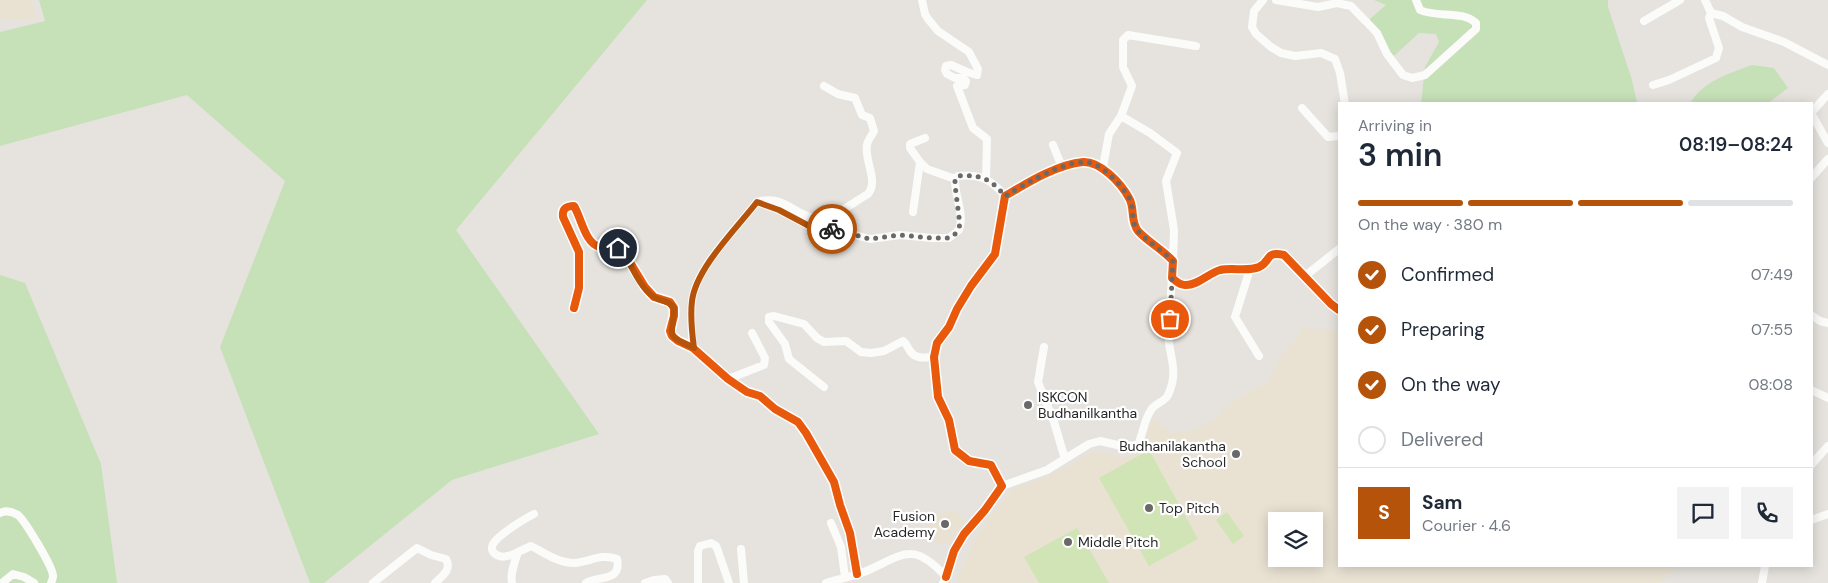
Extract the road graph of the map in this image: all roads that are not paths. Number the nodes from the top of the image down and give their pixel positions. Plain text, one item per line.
1 (922, 0) edge
2 (1264, 0) edge
3 (1276, 0) edge
4 (1416, 0) edge
5 (1680, 0) edge
6 (1705, 0) edge
7 (1711, 13) junction
8 (1644, 21) dead end
9 (1196, 46) dead end
10 (1828, 65) edge
11 (824, 86) dead end
12 (1653, 86) dead end
13 (1828, 94) edge
14 (1345, 102) edge
15 (1302, 108) dead end
16 (1813, 112) edge
17 (1813, 115) edge
18 (1121, 116) junction
19 (1338, 136) edge
20 (925, 138) dead end
21 (1828, 143) edge
22 (1053, 145) dead end
23 (1828, 158) edge
24 (920, 162) junction
25 (1103, 167) junction
26 (1062, 168) junction
27 (1813, 176) edge
28 (986, 178) junction
29 (955, 179) junction
30 (1005, 196) junction
31 (757, 202) junction
32 (914, 212) dead end
33 (1338, 250) edge
34 (1173, 261) junction
35 (1250, 269) junction
36 (1305, 276) junction
37 (1172, 278) junction
38 (574, 308) dead end
39 (1338, 309) edge
40 (1813, 316) edge
41 (1828, 323) edge
42 (752, 333) dead end
43 (1044, 347) dead end
44 (694, 348) junction
45 (1259, 356) dead end
46 (934, 357) junction
47 (728, 379) junction
48 (824, 387) dead end
49 (1813, 391) edge
50 (1828, 398) edge
51 (1828, 446) edge
52 (1065, 459) junction
53 (1813, 462) edge
54 (1002, 486) junction
55 (0, 513) edge
56 (534, 514) dead end
57 (1828, 514) edge
58 (1813, 519) edge
59 (831, 523) dead end
60 (741, 550) dead end
61 (518, 552) junction
62 (1765, 567) edge
63 (857, 574) junction
64 (845, 577) junction
65 (944, 580) edge
66 (2, 583) edge
67 (34, 583) edge
68 (51, 583) edge
69 (373, 583) edge
70 (435, 583) edge
71 (512, 583) edge
72 (586, 583) edge
73 (645, 583) edge
74 (668, 583) edge
75 (698, 583) edge
76 (729, 583) edge
77 (744, 583) edge
78 (826, 583) edge
79 (1762, 583) edge

1 - 28 street
2 - 14 street
3 - 4 street
5 - 8 street
6 - 7 street
7 - 10 street
7 - 12 street
9 - 18 street
11 - 31 street
13 - 16 street
15 - 19 street
17 - 21 street
18 - 25 street
18 - 34 street
20 - 24 street
22 - 26 street
23 - 27 street
24 - 29 street
24 - 32 street
25 - 26 street
25 - 34 street
26 - 30 street
28 - 29 street
28 - 30 street
29 - 31 street
30 - 46 street
31 - 44 street
33 - 36 street
34 - 37 street
35 - 36 street
35 - 37 street
35 - 45 street
36 - 39 street
37 - 52 street
38 - 44 street
40 - 41 street
42 - 47 street
43 - 52 street
44 - 47 street
46 - 48 street
46 - 54 street
47 - 63 street
49 - 50 street
51 - 53 street
52 - 54 street
54 - 65 street
55 - 68 street
56 - 61 street
57 - 58 street
59 - 64 street
60 - 77 street
61 - 71 street
61 - 72 street
62 - 79 street
63 - 64 street
63 - 65 street
64 - 78 street
66 - 67 street
69 - 70 street
73 - 74 street
75 - 76 street

